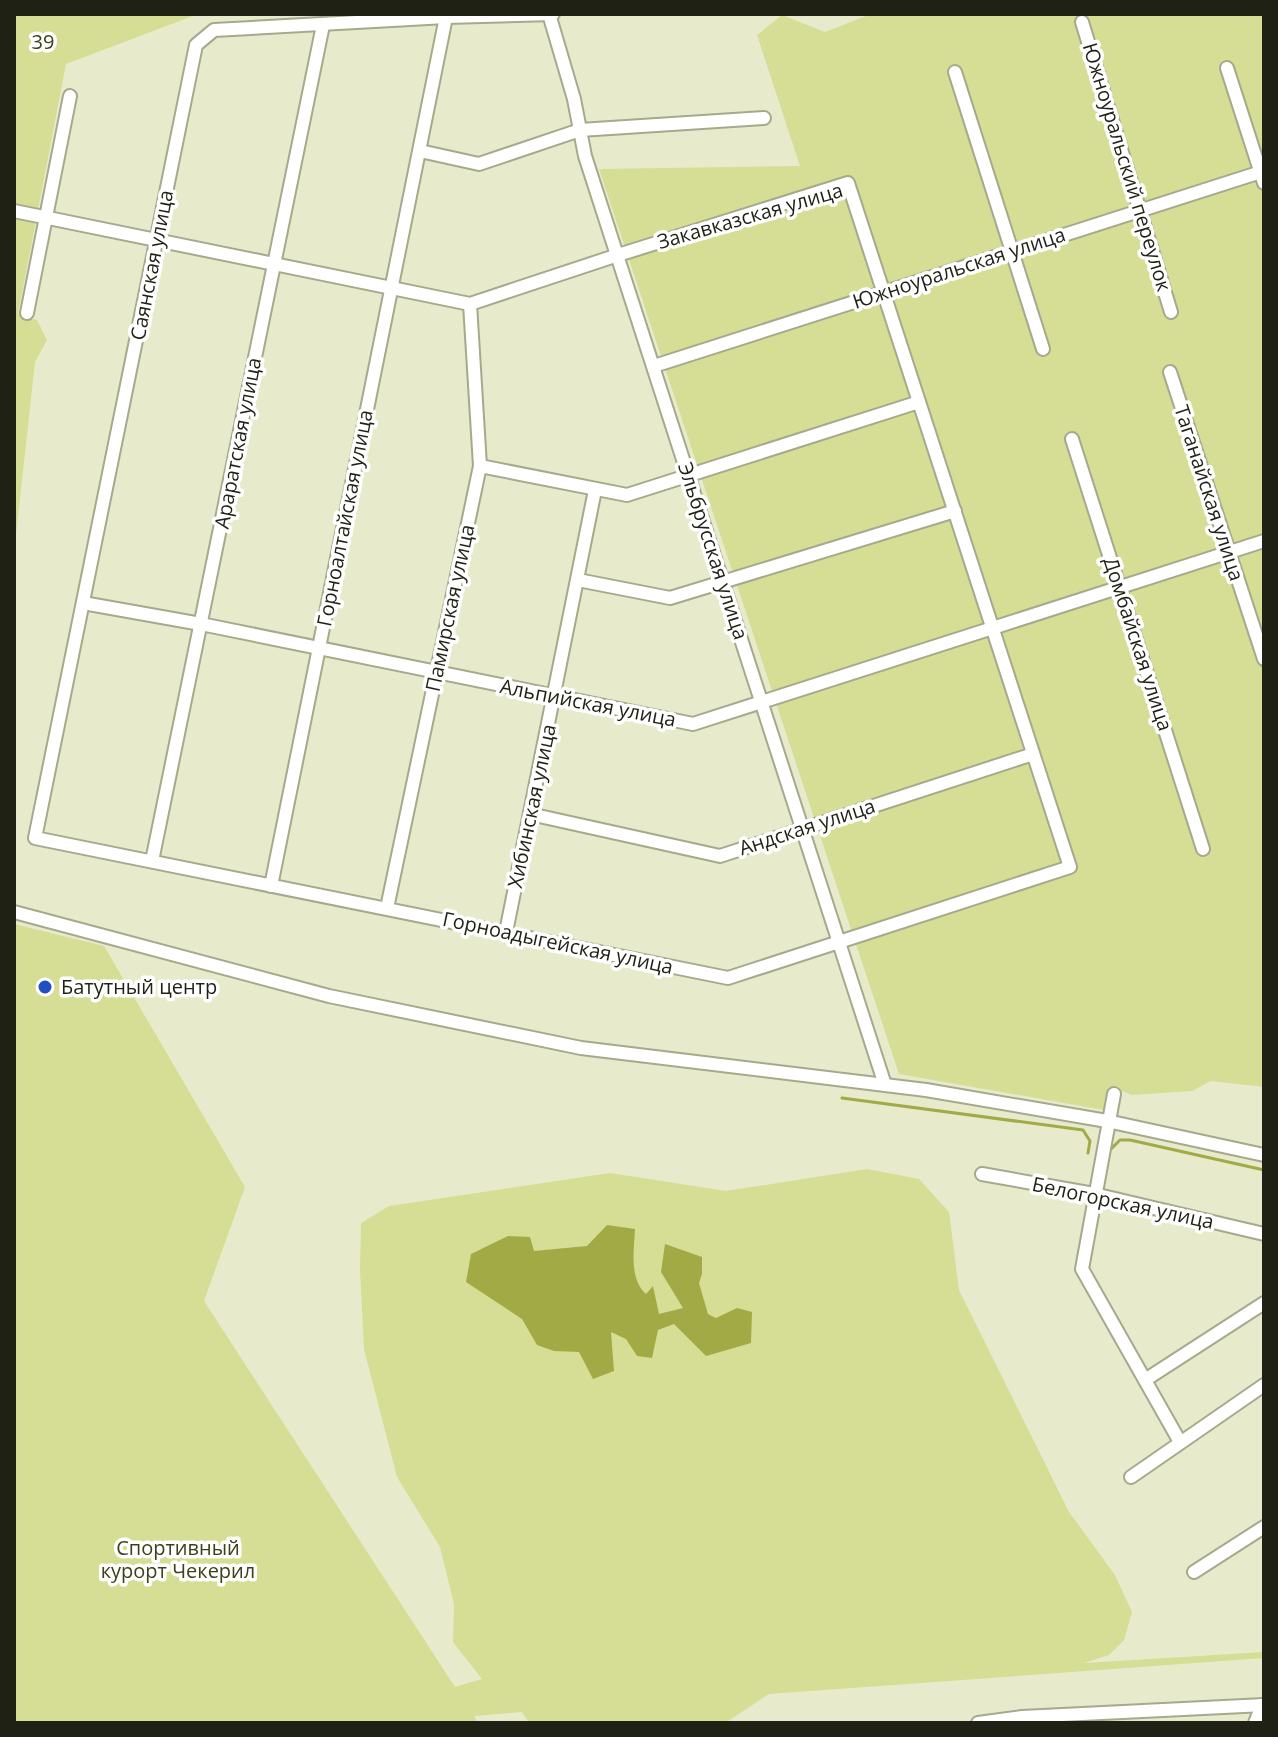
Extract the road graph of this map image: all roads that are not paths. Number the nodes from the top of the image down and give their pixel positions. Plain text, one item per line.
1 (550, 14) edge
2 (446, 17) junction
3 (1082, 22) dead end
4 (323, 25) junction
5 (1227, 68) dead end
6 (955, 72) dead end
7 (70, 96) dead end
8 (764, 118) dead end
9 (580, 130) junction
10 (420, 151) junction
11 (1263, 175) edge
12 (1140, 210) junction
13 (14, 211) edge
14 (46, 217) junction
15 (158, 241) junction
16 (1012, 251) junction
17 (618, 255) junction
18 (274, 264) junction
19 (392, 287) junction
20 (884, 292) junction
21 (470, 304) junction
22 (1171, 312) dead end
23 (27, 313) dead end
24 (1043, 349) dead end
25 (654, 366) junction
26 (1170, 372) dead end
27 (919, 402) junction
28 (1072, 439) dead end
29 (480, 466) junction
30 (689, 475) junction
31 (595, 490) junction
32 (955, 511) junction
33 (1264, 541) edge
34 (1229, 552) junction
35 (578, 580) junction
36 (724, 583) junction
37 (1119, 588) junction
38 (83, 603) junction
39 (201, 624) junction
40 (993, 629) junction
41 (319, 648) junction
42 (1264, 659) edge
43 (436, 672) junction
44 (554, 698) junction
45 (763, 703) junction
46 (1033, 754) junction
47 (530, 814) junction
48 (802, 828) junction
49 (35, 838) joint
50 (1203, 849) dead end
51 (152, 861) junction
52 (1070, 867) joint
53 (271, 886) junction
54 (387, 908) junction
55 (14, 912) edge
56 (506, 932) junction
57 (837, 941) junction
58 (885, 1085) junction
59 (1114, 1094) dead end
60 (1107, 1121) junction
61 (1264, 1155) edge
62 (982, 1174) dead end
63 (1094, 1194) junction
64 (1264, 1234) edge
65 (1264, 1303) edge
66 (1145, 1380) junction
67 (1264, 1385) edge
68 (1180, 1442) junction
69 (1131, 1477) dead end
70 (1264, 1527) edge
71 (1194, 1572) dead end
72 (1263, 1705) edge
73 (1136, 1717) edge
74 (978, 1723) edge
75 (1255, 1723) edge

1 - 2 street, Саянская улица
1 - 9 street, Эльбрусская улица
2 - 4 street, Саянская улица
2 - 10 street, Горноалтайская улица
3 - 12 street, Южноуральский переулок
4 - 15 street, Саянская улица
4 - 18 street, Араратская улица
5 - 11 street
6 - 16 street
7 - 14 street
8 - 9 street
9 - 10 street
9 - 17 street, Эльбрусская улица
10 - 19 street, Горноалтайская улица
11 - 12 street, Южноуральская улица
12 - 16 street, Южноуральская улица
12 - 22 street, Южноуральский переулок
13 - 14 street
14 - 15 street
14 - 23 street
15 - 18 street
15 - 38 street, Саянская улица
16 - 20 street, Южноуральская улица
16 - 24 street
17 - 20 street, Закавказская улица
17 - 21 street, Закавказская улица
17 - 25 street, Эльбрусская улица
18 - 19 street
18 - 39 street, Араратская улица
19 - 21 street
19 - 41 street, Горноалтайская улица
20 - 25 street, Южноуральская улица
20 - 27 street, Закавказская улица
21 - 29 street, Памирская улица
25 - 30 street, Эльбрусская улица
26 - 34 street, Таганайская улица
27 - 30 street
27 - 32 street, Закавказская улица
28 - 37 street, Домбайская улица
29 - 31 street
29 - 43 street, Памирская улица
30 - 31 street
30 - 36 street, Эльбрусская улица
31 - 35 street, Хибинская улица
32 - 36 street
32 - 40 street, Закавказская улица
33 - 34 street, Альпийская улица
34 - 37 street, Альпийская улица
34 - 42 street, Таганайская улица
35 - 36 street
35 - 44 street, Хибинская улица
36 - 45 street, Эльбрусская улица
37 - 40 street, Альпийская улица
37 - 50 street, Домбайская улица
38 - 39 street, Альпийская улица
38 - 49 street, Саянская улица
39 - 41 street, Альпийская улица
39 - 51 street, Араратская улица
40 - 45 street, Альпийская улица
40 - 46 street, Закавказская улица
41 - 43 street, Альпийская улица
41 - 53 street, Горноалтайская улица
43 - 44 street, Альпийская улица
43 - 54 street, Памирская улица
44 - 45 street, Альпийская улица
44 - 47 street, Хибинская улица
45 - 48 street, Эльбрусская улица
46 - 48 street, Андская улица
46 - 52 street, Закавказская улица
47 - 48 street, Андская улица
47 - 56 street, Хибинская улица
48 - 57 street, Эльбрусская улица
49 - 51 street, Горноадыгейская улица
51 - 53 street, Горноадыгейская улица
52 - 57 street, Горноадыгейская улица
53 - 54 street, Горноадыгейская улица
54 - 56 street, Горноадыгейская улица
55 - 58 street
56 - 57 street, Горноадыгейская улица
57 - 58 street, Эльбрусская улица
58 - 60 street
59 - 60 street
60 - 61 street
60 - 63 street
62 - 63 street, Белогорская улица
63 - 64 street, Белогорская улица
63 - 66 street
65 - 66 street
66 - 68 street
67 - 68 street
68 - 69 street
70 - 71 street
72 - 73 street
72 - 75 street
73 - 74 street

